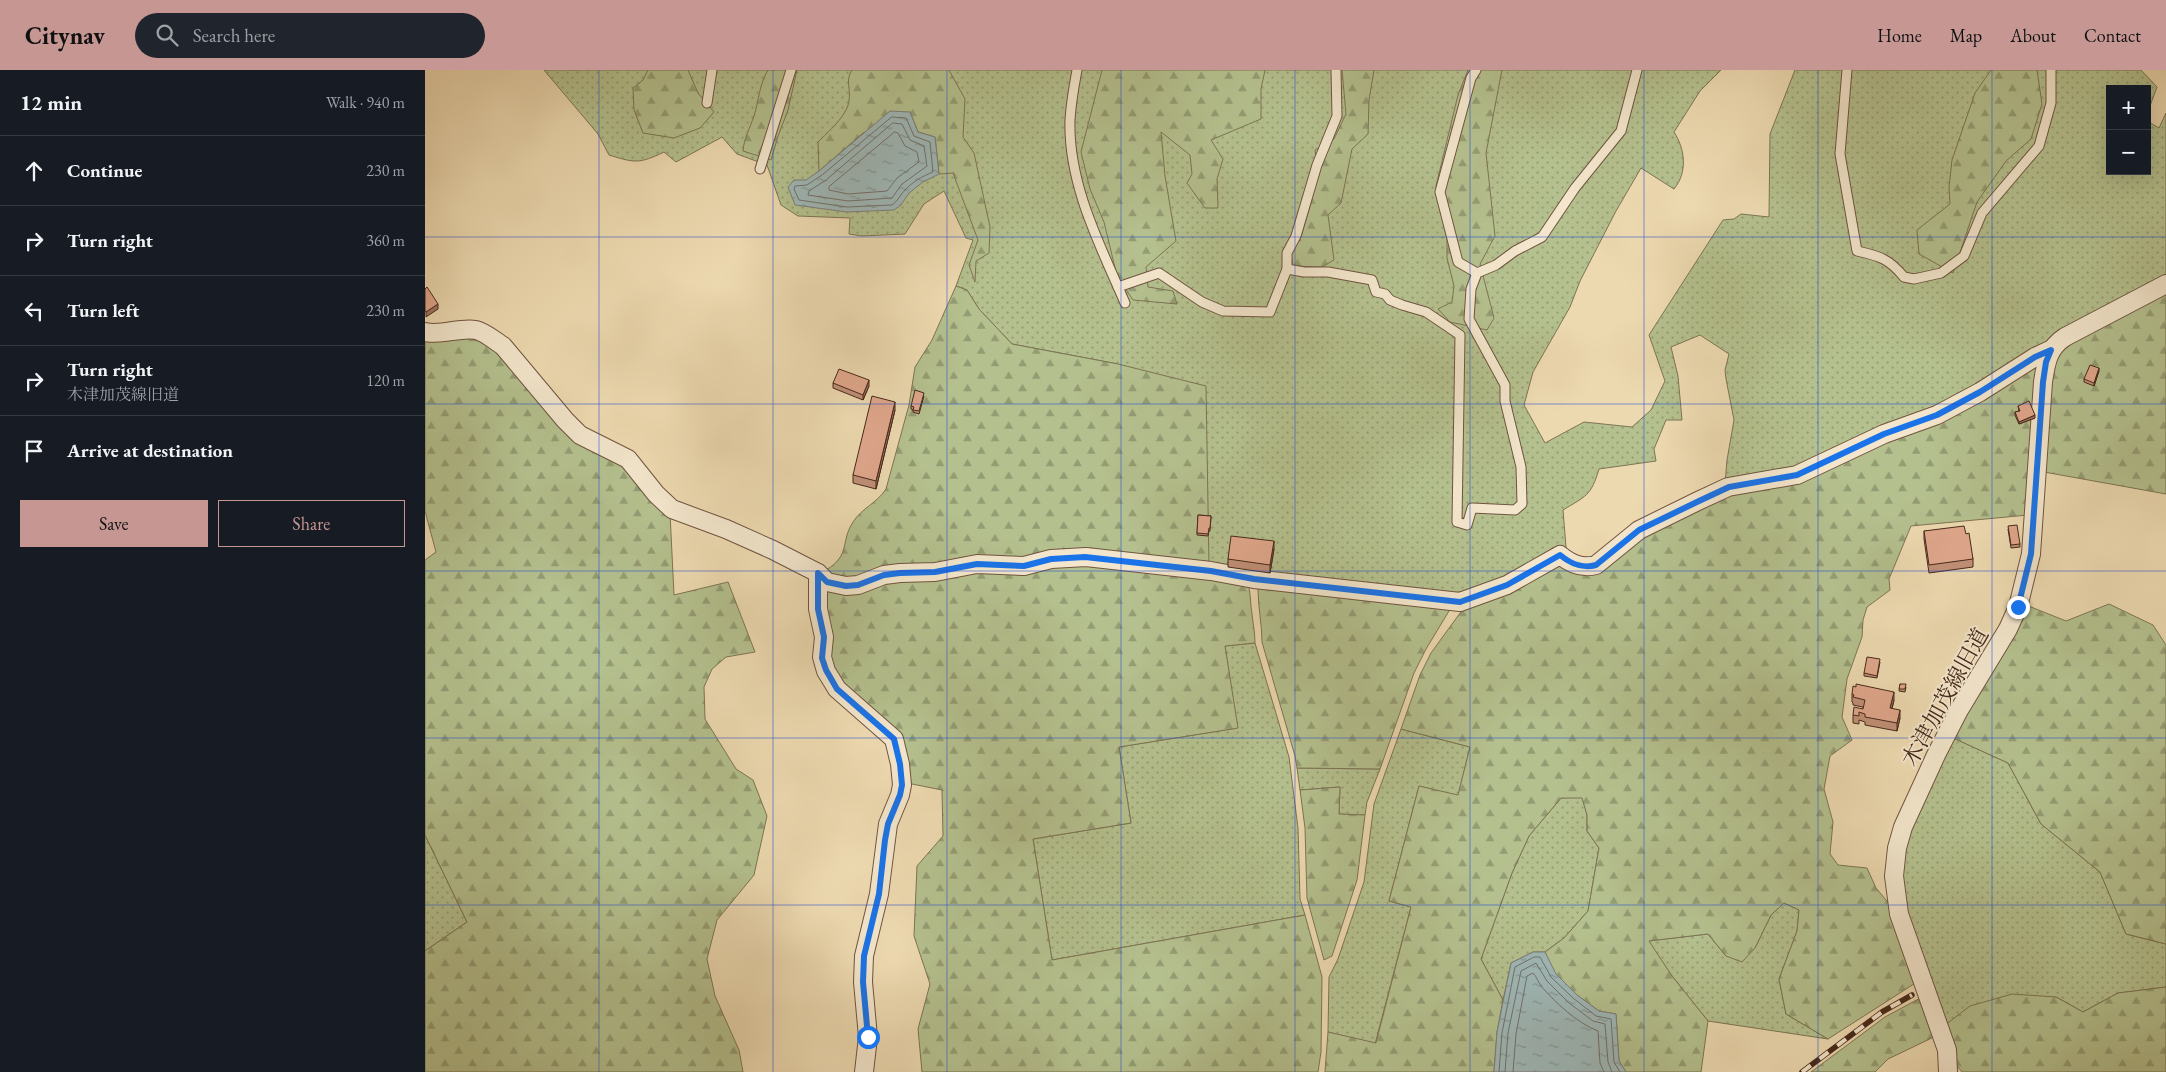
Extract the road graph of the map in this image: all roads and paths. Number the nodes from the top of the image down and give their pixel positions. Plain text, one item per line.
1 (712, 70) edge
2 (791, 70) edge
3 (1077, 70) edge
4 (1336, 70) edge
5 (1476, 70) edge
6 (1637, 70) edge
7 (1847, 70) edge
8 (2051, 70) edge
9 (707, 104) dead end
10 (760, 169) dead end
11 (1287, 270) junction
12 (1477, 273) junction
13 (2166, 284) edge
14 (1118, 287) junction
15 (1125, 303) dead end
16 (425, 332) edge
17 (2051, 350) junction
18 (818, 573) junction
19 (864, 1072) edge
20 (1948, 1072) edge

1 - 9 lane
2 - 10 lane
3 - 14 lane
4 - 11 lane
5 - 12 lane
6 - 12 lane
7 - 8 lane
11 - 12 lane
11 - 14 lane
13 - 17 street
14 - 15 lane
16 - 18 street
17 - 18 street
17 - 20 street, 木津加茂線旧道
18 - 19 street

